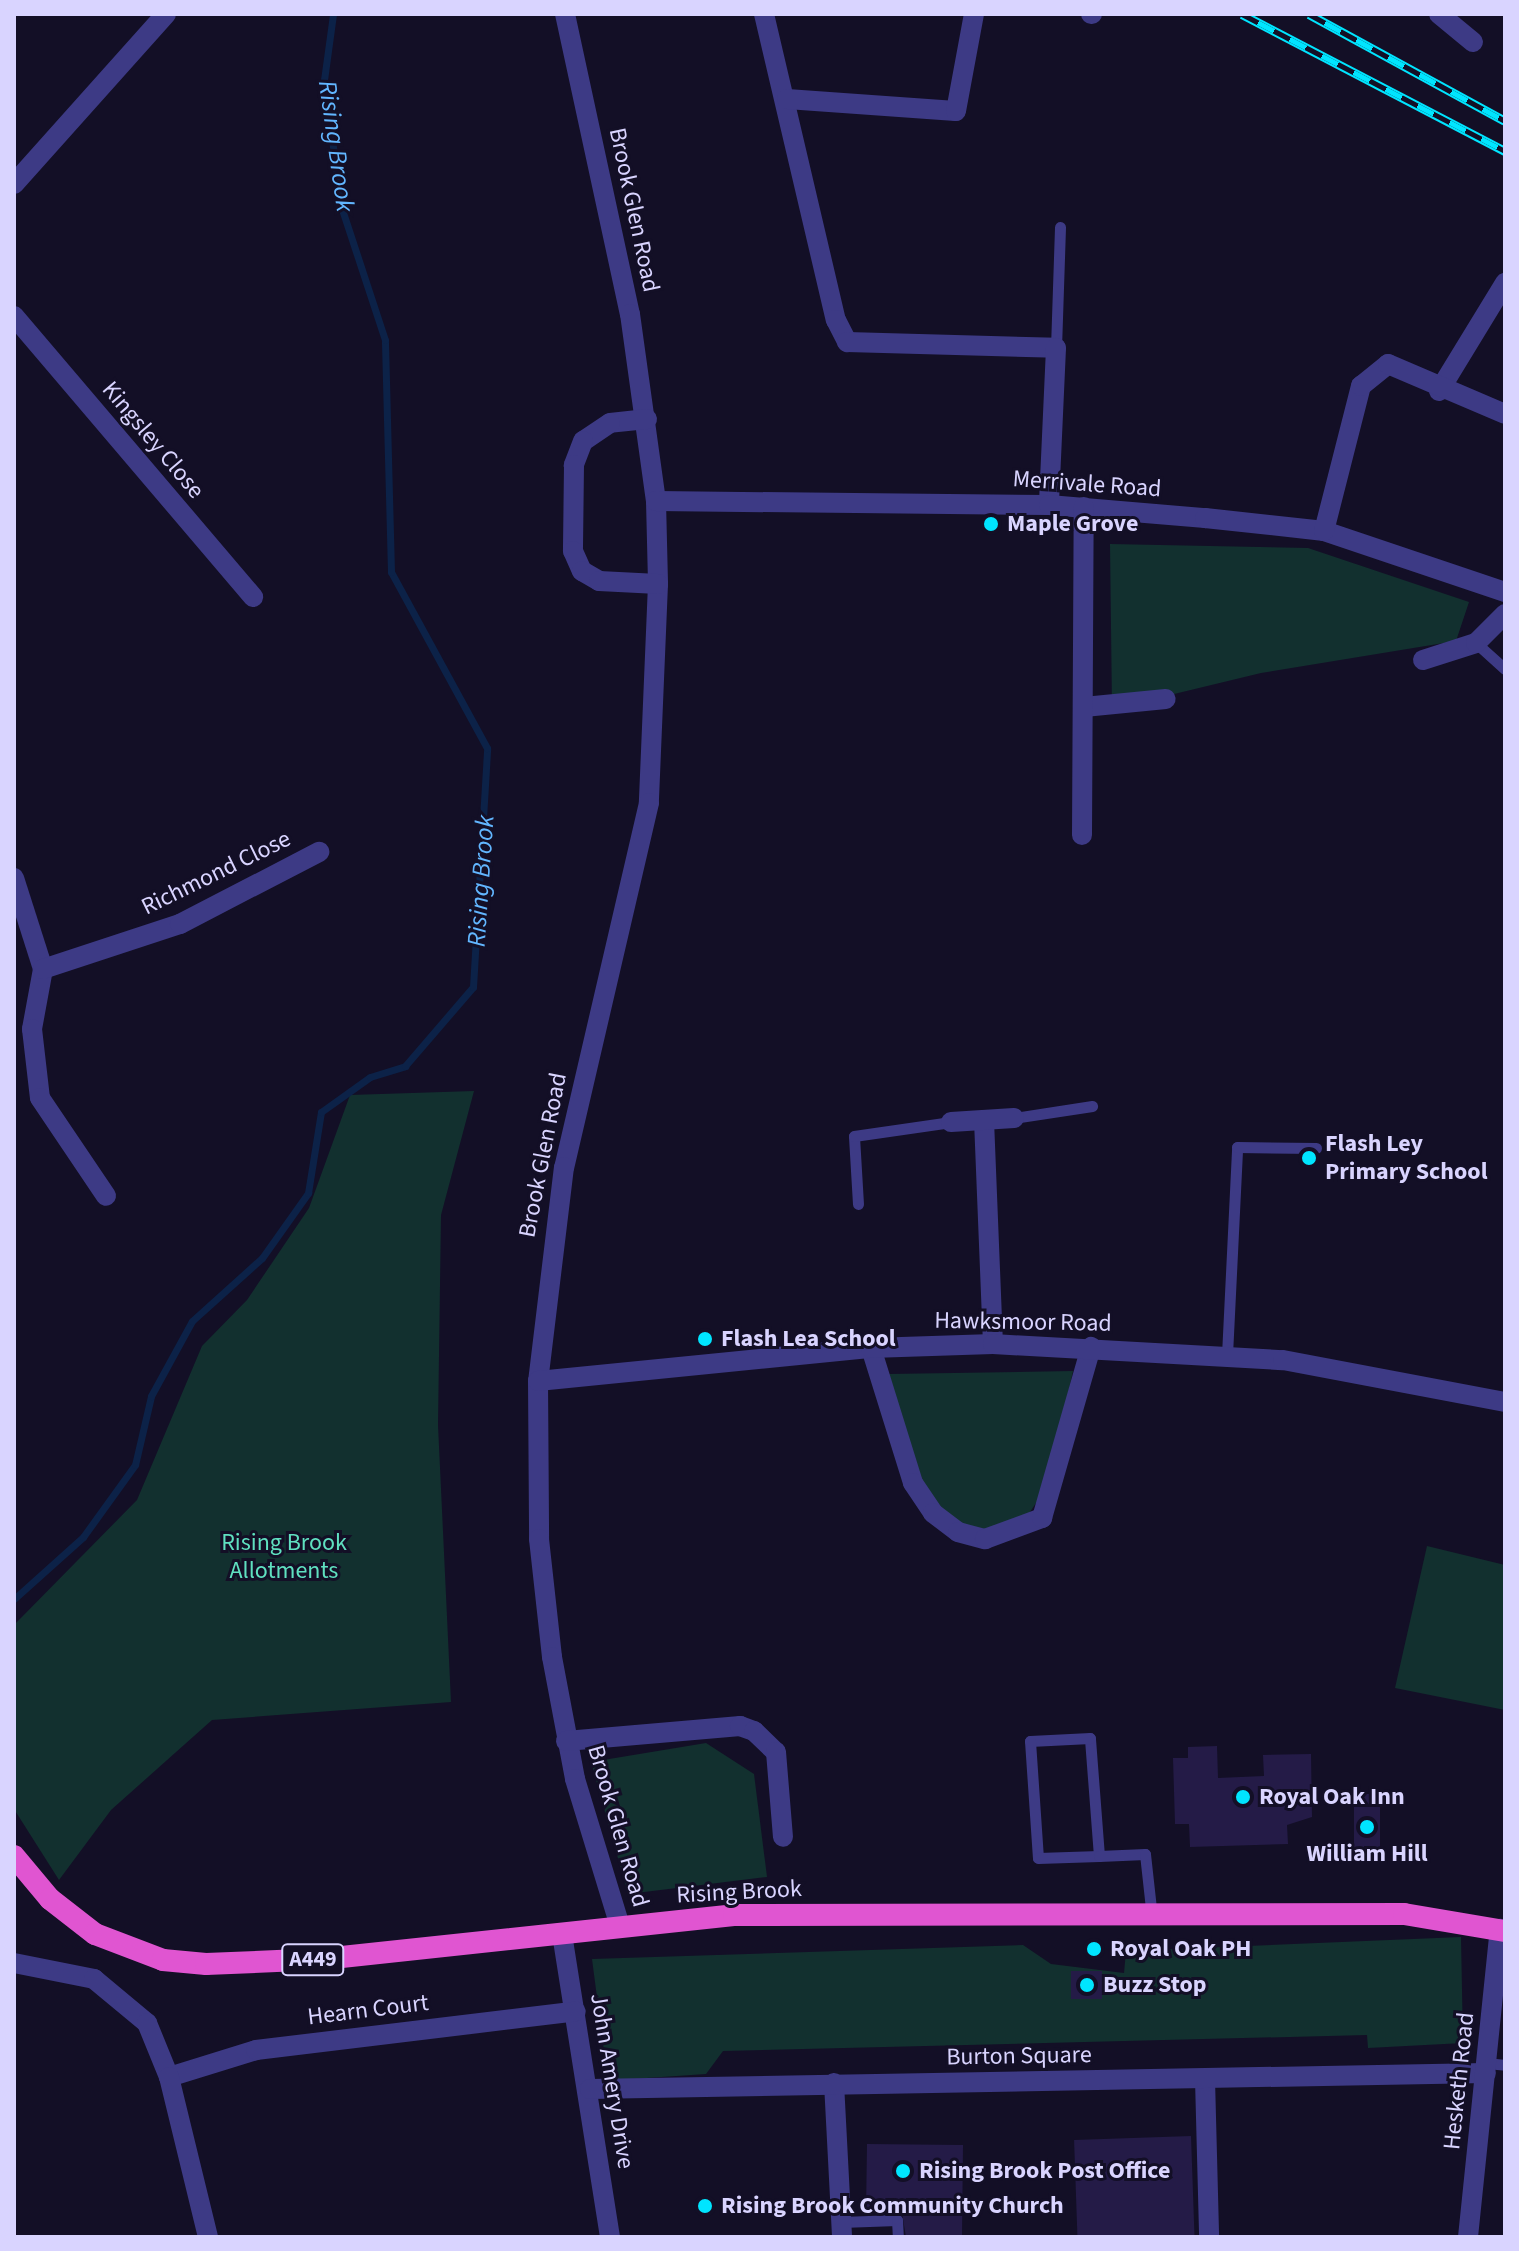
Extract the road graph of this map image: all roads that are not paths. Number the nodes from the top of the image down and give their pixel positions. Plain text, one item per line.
1 (166, 14) edge
2 (565, 14) edge
3 (764, 14) edge
4 (974, 14) edge
5 (1439, 14) edge
6 (1473, 42) dead end
7 (787, 99) junction
8 (14, 184) edge
9 (1060, 227) dead end
10 (1505, 283) edge
11 (14, 316) edge
12 (1056, 348) junction
13 (1439, 391) junction
14 (1505, 414) edge
15 (647, 419) junction
16 (656, 501) junction
17 (1049, 505) junction
18 (1084, 507) junction
19 (1324, 531) junction
20 (658, 584) junction
21 (1505, 592) edge
22 (253, 597) dead end
23 (1505, 614) edge
24 (1476, 643) junction
25 (1423, 660) dead end
26 (1505, 669) edge
27 (1166, 699) dead end
28 (1084, 707) junction
29 (1082, 835) dead end
30 (319, 852) dead end
31 (14, 878) edge
32 (43, 969) junction
33 (1092, 1106) dead end
34 (1014, 1118) joint
35 (984, 1120) junction
36 (951, 1122) joint
37 (1316, 1148) dead end
38 (106, 1196) dead end
39 (858, 1204) dead end
40 (993, 1344) junction
41 (1091, 1347) junction
42 (871, 1348) junction
43 (1227, 1355) junction
44 (538, 1381) junction
45 (1505, 1402) edge
46 (566, 1741) junction
47 (783, 1837) dead end
48 (14, 1856) edge
49 (1099, 1856) junction
50 (1152, 1918) junction
51 (620, 1926) junction
52 (1502, 1930) edge
53 (562, 1934) junction
54 (14, 1963) edge
55 (576, 2011) junction
56 (1493, 2067) edge
57 (169, 2077) junction
58 (1205, 2079) junction
59 (834, 2083) junction
60 (590, 2089) junction
61 (842, 2230) edge
62 (208, 2237) edge
63 (610, 2237) edge
64 (898, 2237) edge
65 (1209, 2237) edge
66 (1468, 2237) edge

1 - 8 street
2 - 15 street, Brook Glen Road
3 - 7 street
4 - 7 street
5 - 6 street
7 - 12 street
9 - 12 lane
10 - 13 street
11 - 22 street, Kingsley Close
12 - 17 street
13 - 14 street
13 - 19 street
15 - 16 street, Brook Glen Road
15 - 20 street
16 - 17 street, Merrivale Road
16 - 20 street, Brook Glen Road
17 - 18 street, Merrivale Road
18 - 19 street, Merrivale Road
18 - 28 street
19 - 21 street, Merrivale Road
20 - 44 street, Brook Glen Road
23 - 24 street
24 - 25 street
24 - 26 lane
27 - 28 street
28 - 29 street
30 - 32 street, Richmond Close
31 - 32 street
32 - 38 street
33 - 34 lane
34 - 35 street
35 - 36 street
35 - 40 street
36 - 39 lane
37 - 43 lane
40 - 41 street, Hawksmoor Road
40 - 42 street, Hawksmoor Road
41 - 42 street
41 - 43 street, Hawksmoor Road
42 - 44 street, Hawksmoor Road
43 - 45 street, Hawksmoor Road
44 - 46 street, Brook Glen Road
46 - 47 street, Brook Glen Road
46 - 51 street, Brook Glen Road
48 - 53 highway, Rising Brook / A449
49 - 49 lane
49 - 50 lane
50 - 51 highway, Rising Brook / A449
50 - 52 highway, Rising Brook / A449
51 - 53 highway, Rising Brook / A449
52 - 56 street, Hesketh Road
53 - 55 street, John Amery Drive
54 - 57 street
55 - 57 street, Hearn Court
55 - 60 street, John Amery Drive
56 - 58 street, Burton Square
56 - 66 street, Hesketh Road
57 - 62 street
58 - 59 street, Burton Square
58 - 65 street
59 - 60 street, Burton Square
59 - 61 street
60 - 63 street, John Amery Drive
61 - 64 lane

